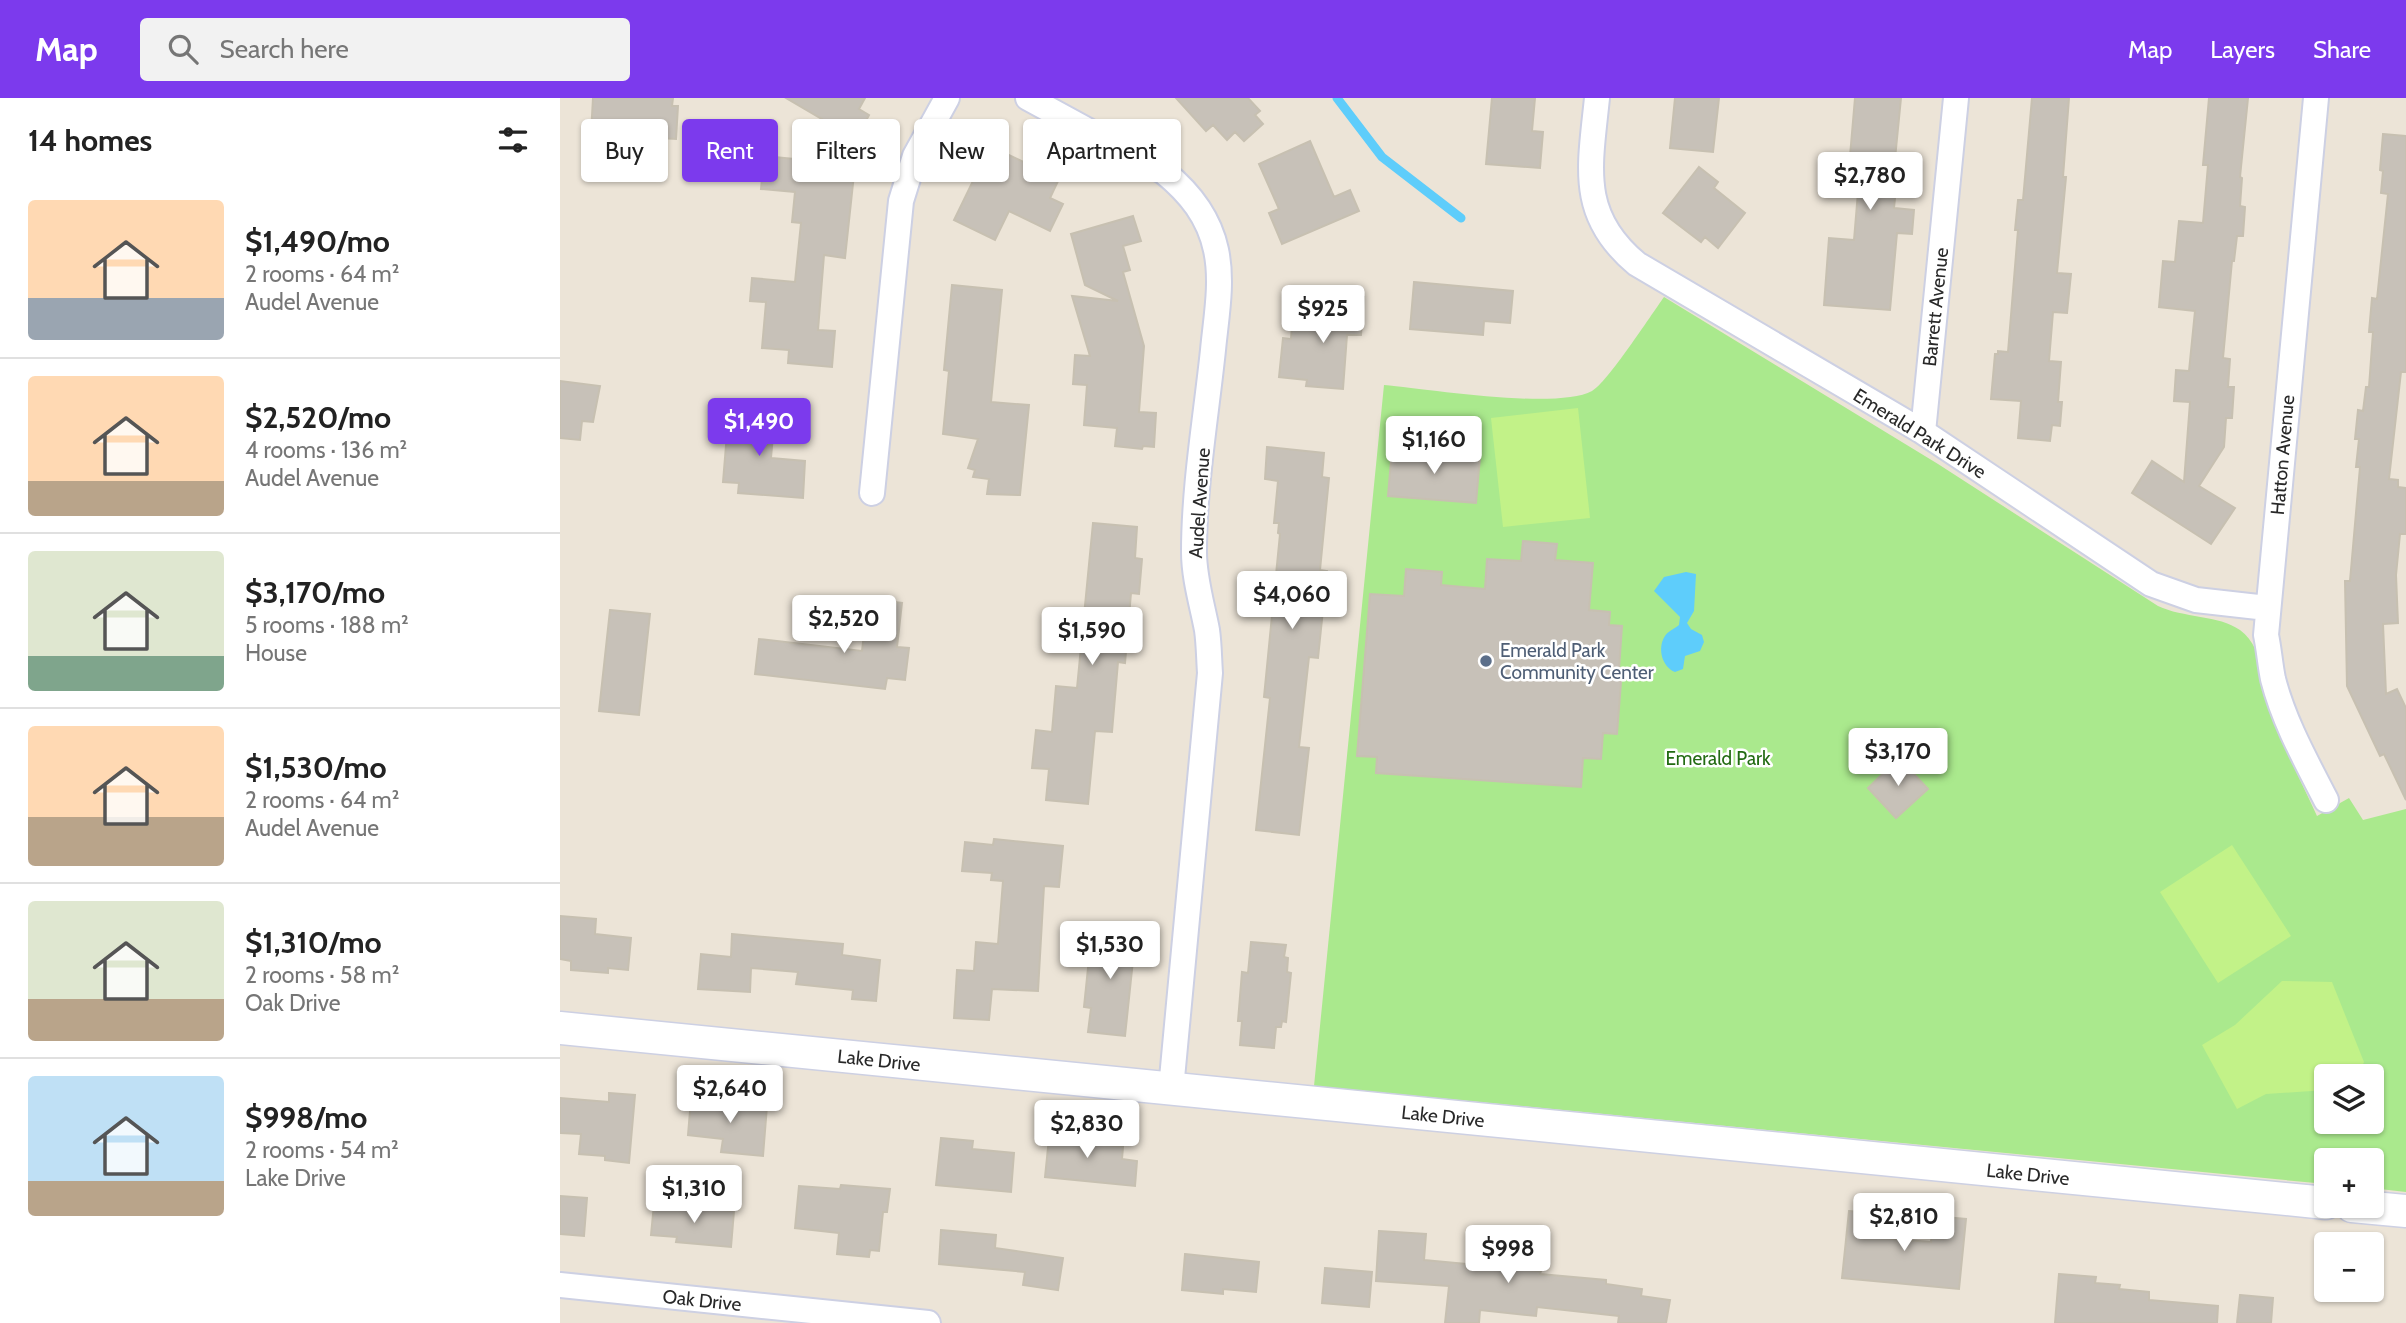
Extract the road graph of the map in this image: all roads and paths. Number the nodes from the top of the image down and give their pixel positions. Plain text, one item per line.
1 (947, 98) edge
2 (1028, 98) edge
3 (1597, 98) edge
4 (1956, 98) edge
5 (2316, 98) edge
6 (1923, 432) junction
7 (872, 493) dead end
8 (2267, 608) junction
9 (2326, 800) dead end
10 (560, 1028) edge
11 (1171, 1089) junction
12 (2314, 1202) edge
13 (2384, 1209) edge
14 (2406, 1211) edge
15 (560, 1285) edge
16 (928, 1323) edge

1 - 7 street
2 - 11 street, Audel Avenue
3 - 6 street, Emerald Park Drive
4 - 6 street, Barrett Avenue
5 - 8 street, Hatton Avenue
6 - 8 street, Emerald Park Drive
8 - 9 street, Hatton Avenue
10 - 11 street, Lake Drive
11 - 12 street, Lake Drive
13 - 14 street
15 - 16 street, Oak Drive

